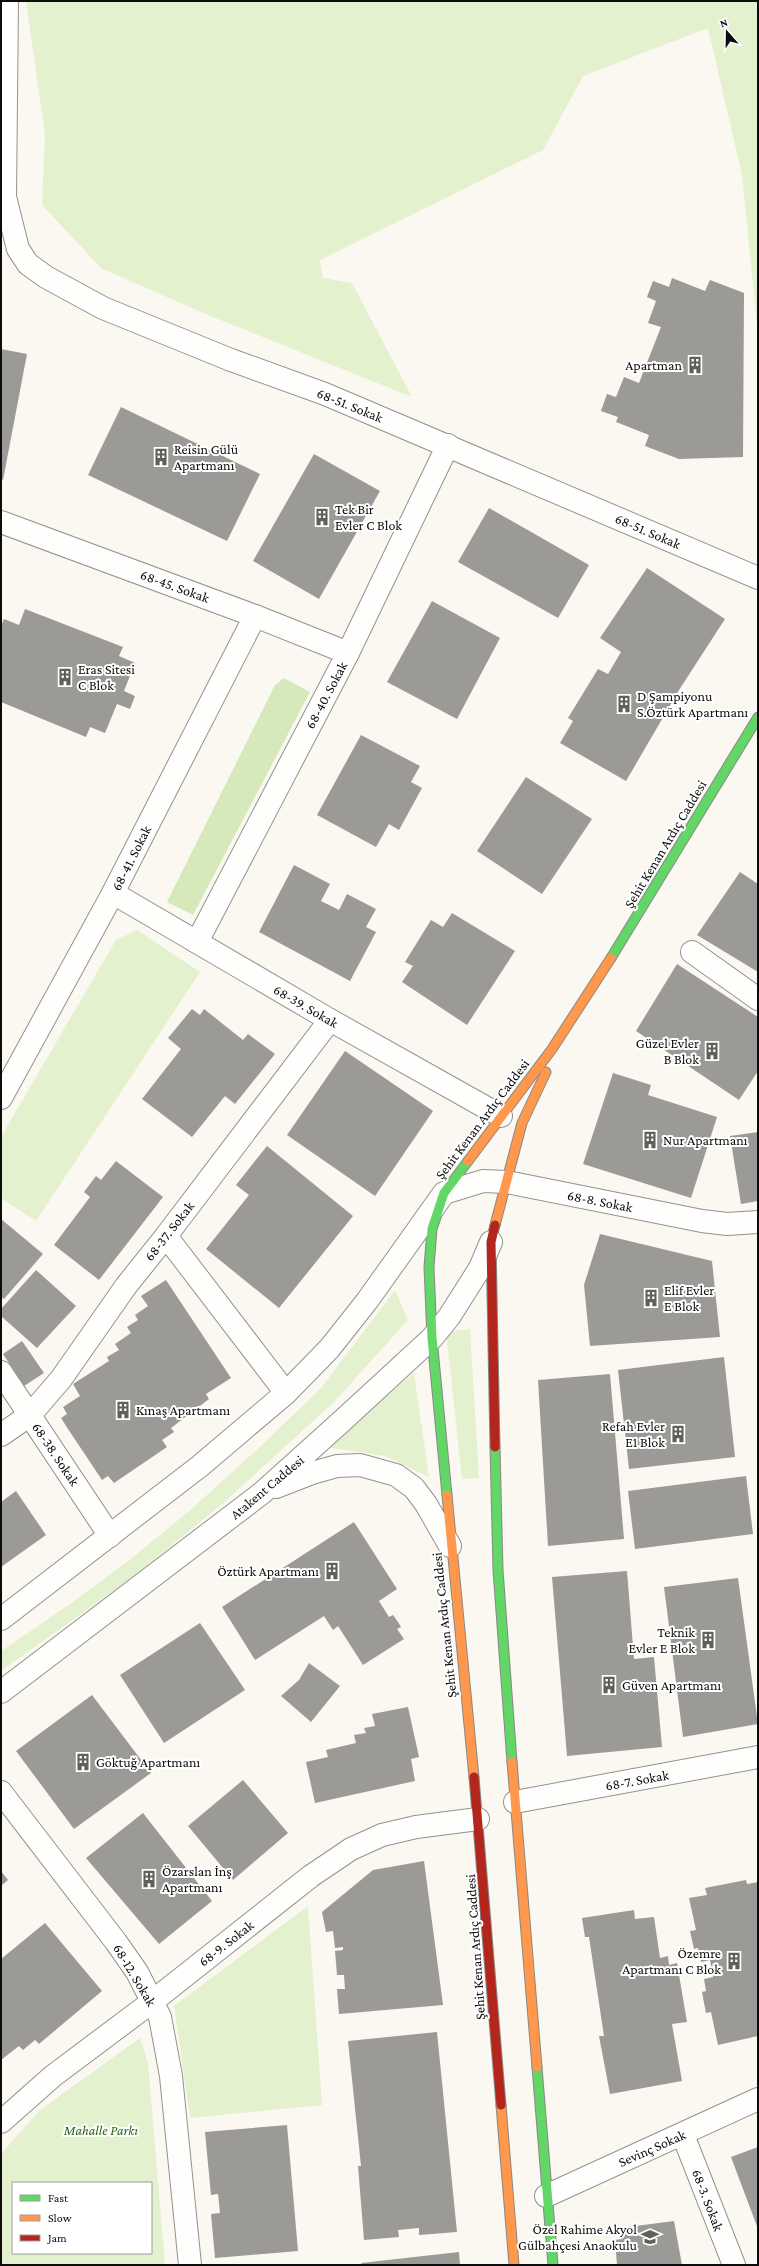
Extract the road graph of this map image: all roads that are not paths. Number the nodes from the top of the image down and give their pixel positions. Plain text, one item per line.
1 (7, 1) edge
2 (2, 182) edge
3 (448, 445) junction
4 (1, 522) edge
5 (758, 578) edge
6 (255, 616) junction
7 (348, 653) junction
8 (758, 718) edge
9 (113, 893) junction
10 (197, 942) junction
11 (692, 952) dead end
12 (758, 998) edge
13 (330, 1020) junction
14 (568, 1024) junction
15 (1, 1098) edge
16 (501, 1116) junction
17 (506, 1182) junction
18 (444, 1193) junction
19 (758, 1225) edge
20 (166, 1236) junction
21 (491, 1242) junction
22 (432, 1338) junction
23 (1, 1372) edge
24 (286, 1393) junction
25 (30, 1415) junction
26 (1, 1435) edge
27 (262, 1493) junction
28 (110, 1536) junction
29 (450, 1546) junction
30 (1, 1619) edge
31 (1, 1692) edge
32 (758, 1757) edge
33 (1, 1792) edge
34 (515, 1802) junction
35 (478, 1819) junction
36 (153, 2001) junction
37 (758, 2099) edge
38 (1, 2122) edge
39 (683, 2135) junction
40 (546, 2196) junction
41 (190, 2265) edge
42 (514, 2265) edge
43 (552, 2265) edge
44 (734, 2265) edge

1 - 2 street, 68-51. Sokak
2 - 3 street, 68-51. Sokak
3 - 5 street, 68-51. Sokak
3 - 7 street, 68-40. Sokak
4 - 6 street, 68-45. Sokak
6 - 7 street, 68-45. Sokak
6 - 9 street, 68-41. Sokak
7 - 10 street, 68-40. Sokak
8 - 14 street, Şehit Kenan Ardıç Caddesi
9 - 10 street, 68-39. Sokak
9 - 15 street, 68-41. Sokak
10 - 13 street, 68-39. Sokak
11 - 12 street
13 - 16 street, 68-39. Sokak
13 - 20 street, 68-37. Sokak
14 - 16 street, Şehit Kenan Ardıç Caddesi
14 - 17 street, Şehit Kenan Ardıç Caddesi
16 - 18 street, Şehit Kenan Ardıç Caddesi
17 - 18 street, 68-8. Sokak
17 - 19 street, 68-8. Sokak
17 - 21 street, Şehit Kenan Ardıç Caddesi
18 - 22 street, Şehit Kenan Ardıç Caddesi
18 - 24 street
20 - 24 street
20 - 25 street, 68-37. Sokak
21 - 22 street, Atakent Caddesi
21 - 34 street, Şehit Kenan Ardıç Caddesi
22 - 27 street, Atakent Caddesi
22 - 29 street, Şehit Kenan Ardıç Caddesi
23 - 25 street, 68-38. Sokak
24 - 28 street
25 - 26 street, 68-37. Sokak
25 - 28 street, 68-38. Sokak
27 - 29 street
27 - 31 street, Atakent Caddesi
28 - 30 street
29 - 35 street, Şehit Kenan Ardıç Caddesi
32 - 34 street, 68-7. Sokak
33 - 36 street, 68-12. Sokak
34 - 40 street, Şehit Kenan Ardıç Caddesi
35 - 36 street, 68-9. Sokak
35 - 42 street, Şehit Kenan Ardıç Caddesi
36 - 38 street, 68-9. Sokak
36 - 41 street, 68-12. Sokak
37 - 39 street, Sevinç Sokak
39 - 40 street, Sevinç Sokak
39 - 44 street, 68-3. Sokak
40 - 43 street, Şehit Kenan Ardıç Caddesi

